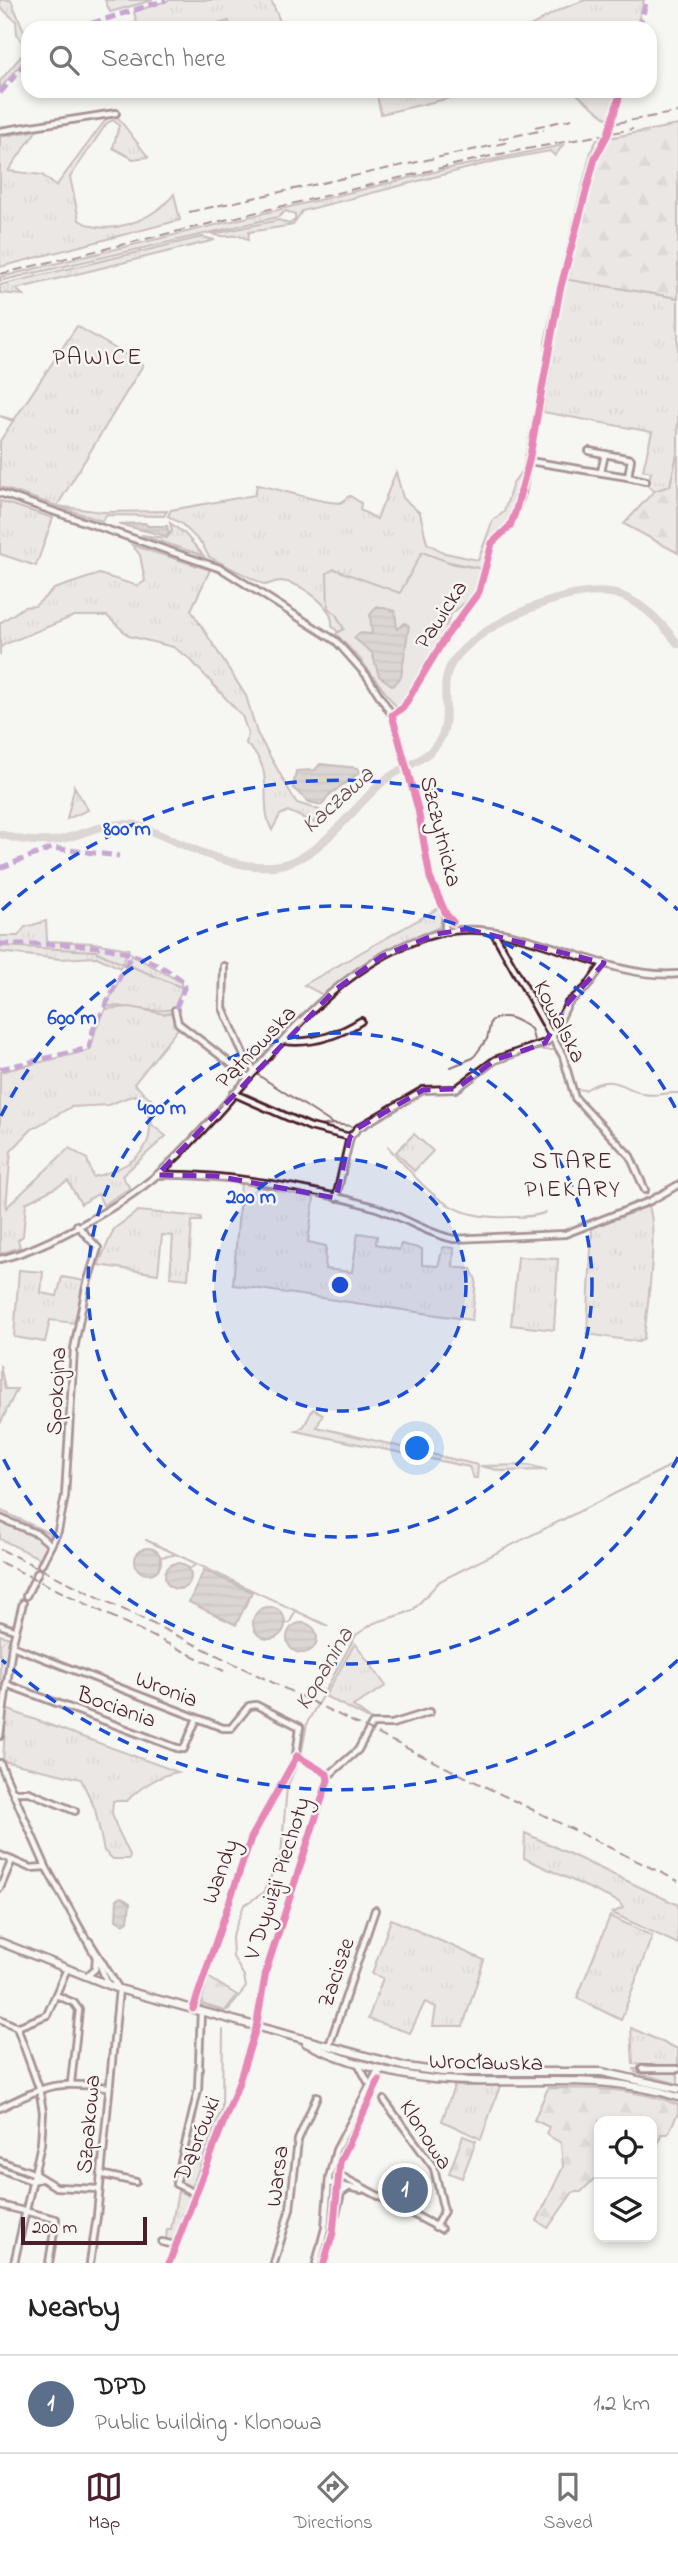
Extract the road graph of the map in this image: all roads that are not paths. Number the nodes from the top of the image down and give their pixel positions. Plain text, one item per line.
1 (116, 113) dead end
2 (0, 131) edge
3 (547, 366) dead end
4 (589, 451) dead end
5 (604, 454) junction
6 (529, 461) junction
7 (601, 472) junction
8 (628, 477) junction
9 (646, 481) dead end
10 (0, 493) edge
11 (392, 715) junction
12 (446, 914) junction
13 (454, 922) junction
14 (445, 924) junction
15 (467, 929) junction
16 (451, 931) junction
17 (493, 932) junction
18 (437, 934) junction
19 (604, 963) junction
20 (224, 966) dead end
21 (678, 974) edge
22 (175, 1010) dead end
23 (361, 1021) dead end
24 (551, 1039) junction
25 (284, 1041) junction
26 (254, 1070) junction
27 (248, 1077) junction
28 (233, 1093) junction
29 (350, 1137) junction
30 (157, 1175) junction
31 (678, 1185) edge
32 (645, 1190) dead end
33 (336, 1198) junction
34 (78, 1225) junction
35 (0, 1259) edge
36 (0, 1518) edge
37 (51, 1545) junction
38 (41, 1565) dead end
39 (38, 1572) dead end
40 (26, 1596) dead end
41 (23, 1603) dead end
42 (0, 1625) edge
43 (15, 1630) junction
44 (12, 1646) junction
45 (6, 1684) junction
46 (430, 1712) dead end
47 (197, 1718) junction
48 (0, 1736) edge
49 (297, 1756) junction
50 (0, 1763) edge
51 (328, 1776) junction
52 (13, 1792) junction
53 (75, 1811) dead end
54 (0, 1856) edge
55 (12, 1860) junction
56 (46, 1867) junction
57 (0, 1888) edge
58 (375, 1910) dead end
59 (89, 1941) junction
60 (0, 1942) edge
61 (96, 1957) junction
62 (66, 1971) junction
63 (110, 1973) junction
64 (84, 1977) junction
65 (108, 1986) junction
66 (119, 1989) junction
67 (57, 1995) junction
68 (193, 2009) junction
69 (201, 2011) junction
70 (0, 2019) edge
71 (17, 2027) junction
72 (256, 2028) junction
73 (298, 2039) junction
74 (329, 2046) junction
75 (372, 2058) junction
76 (354, 2059) junction
77 (395, 2064) junction
78 (379, 2067) junction
79 (642, 2069) dead end
80 (678, 2069) edge
81 (400, 2073) junction
82 (379, 2080) junction
83 (369, 2082) junction
84 (71, 2083) junction
85 (107, 2087) junction
86 (39, 2088) junction
87 (678, 2089) edge
88 (317, 2096) dead end
89 (678, 2097) edge
90 (384, 2100) dead end
91 (0, 2108) edge
92 (0, 2161) edge
93 (0, 2169) edge
94 (330, 2173) junction
95 (33, 2174) junction
96 (100, 2174) junction
97 (338, 2175) junction
98 (40, 2179) junction
99 (32, 2181) junction
100 (136, 2182) dead end
101 (329, 2183) junction
102 (336, 2184) junction
103 (349, 2187) junction
104 (99, 2189) junction
105 (366, 2192) junction
106 (195, 2193) junction
107 (0, 2205) edge
108 (25, 2211) junction
109 (334, 2218) junction
110 (163, 2242) dead end
111 (175, 2245) junction
112 (13, 2263) edge
113 (49, 2263) edge
114 (90, 2263) edge
115 (169, 2263) edge
116 (274, 2263) edge
117 (316, 2263) edge
118 (324, 2263) edge

1 - 2 street
3 - 6 street, Pawicka
4 - 5 street
5 - 7 street
5 - 8 street
6 - 7 street
6 - 11 street, Pawicka
7 - 8 street
8 - 9 street
10 - 11 street, Szczytnicka
11 - 12 street, Szczytnicka
12 - 13 street, Szczytnicka
12 - 14 street, Szczytnicka
13 - 14 street
13 - 15 street, Pątnowska
13 - 16 street
14 - 16 street
14 - 18 street, Pątnowska
15 - 16 street, Pątnowska
15 - 17 street, Pątnowska
16 - 18 street, Pątnowska
17 - 19 street, Pątnowska
17 - 24 street, Kowalska
18 - 25 street, Pątnowska
19 - 21 street, Pątnowska
19 - 24 street
20 - 26 street
22 - 27 street
23 - 25 street
24 - 29 street
24 - 32 street, Kowalska
25 - 26 street, Pątnowska
26 - 27 street, Pątnowska
27 - 28 street, Pątnowska
28 - 29 street
28 - 30 street, Pątnowska
29 - 33 street
30 - 33 street
30 - 34 street, Pątnowska
31 - 33 street
34 - 35 street, Pątnowska
34 - 37 street, Spokojna
36 - 37 street
37 - 38 street, Spokojna
39 - 40 street
41 - 43 street
42 - 43 street
43 - 44 street
44 - 45 street
44 - 47 street, Wronia
45 - 47 street, Bociania
45 - 48 street
46 - 51 street, V Dywizji Piechoty
47 - 49 street, Wronia
49 - 51 street, V Dywizji Piechoty
49 - 68 street, Wandy
50 - 52 street
51 - 72 street, V Dywizji Piechoty
52 - 53 street
52 - 56 street
54 - 55 street
55 - 56 street
55 - 57 street
56 - 59 street
58 - 74 street, Zacisze
59 - 61 street
59 - 63 street
60 - 62 main road, Wrocławska
61 - 64 street
61 - 65 street
62 - 64 main road, Wrocławska
62 - 67 street
63 - 65 street
63 - 66 street
64 - 65 main road, Wrocławska
65 - 66 main road, Wrocławska
66 - 68 main road, Wrocławska
66 - 85 street, Szpakowa
67 - 71 street
67 - 84 street
68 - 69 main road, Wrocławska
69 - 72 main road, Wrocławska
69 - 106 street
70 - 71 street
71 - 86 street
72 - 73 main road, Wrocławska
72 - 106 street, Dąbrówki
73 - 74 main road, Wrocławska
73 - 76 main road, Wrocławska
74 - 75 main road, Wrocławska
75 - 77 main road, Wrocławska
75 - 78 street
76 - 78 main road, Wrocławska
76 - 83 street
77 - 78 street
77 - 87 main road, Wrocławska
78 - 81 main road, Wrocławska
78 - 82 street
78 - 83 street
79 - 80 street
81 - 82 street
81 - 89 main road, Wrocławska
82 - 97 street
83 - 94 street
84 - 85 street
84 - 86 street
85 - 96 street, Szpakowa
86 - 91 street
86 - 95 street
88 - 116 street, Warsa
90 - 105 street, Klonowa
92 - 95 street
93 - 99 street
94 - 97 street, Klonowa
94 - 101 street
95 - 98 street
95 - 99 street
96 - 100 street
96 - 104 street, Szpakowa
97 - 102 street
97 - 105 street, Klonowa
98 - 99 street
98 - 104 street
99 - 108 street
101 - 102 street, Klonowa
101 - 117 street
102 - 103 street, Klonowa
102 - 109 street
103 - 105 street, Klonowa
103 - 109 street
104 - 114 street, Szpakowa
106 - 111 street, Dąbrówki
107 - 108 street
108 - 112 street
108 - 113 street
109 - 118 street
110 - 111 street
111 - 115 street, Dąbrówki

